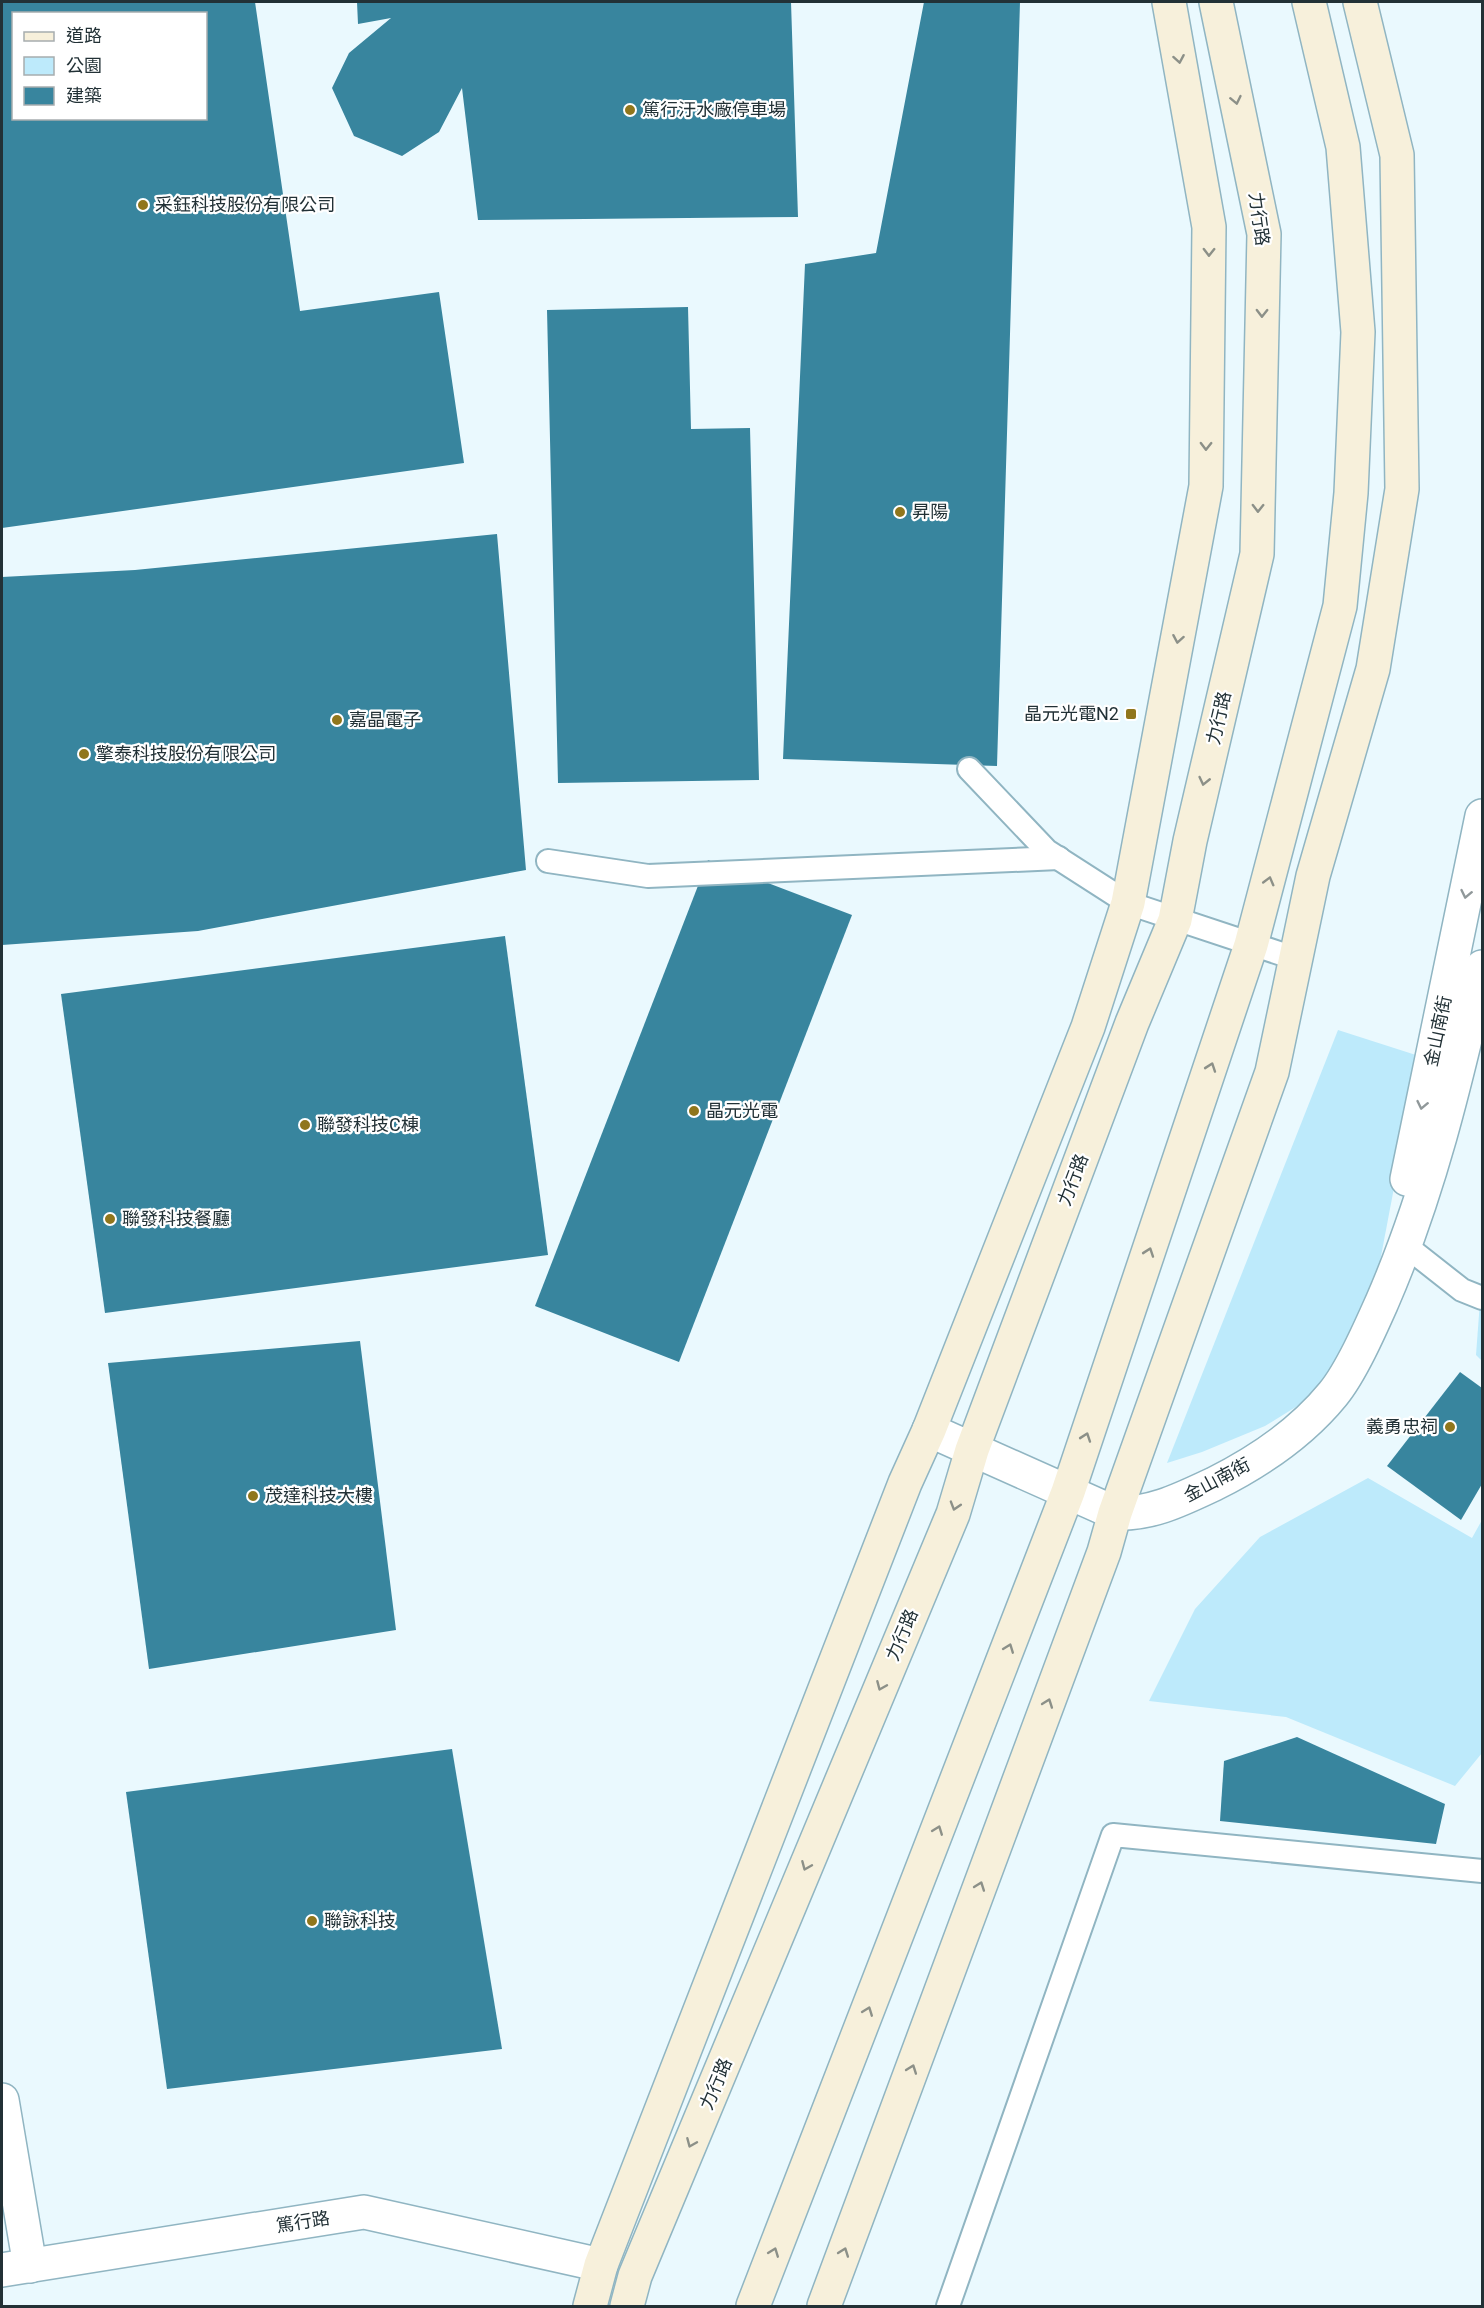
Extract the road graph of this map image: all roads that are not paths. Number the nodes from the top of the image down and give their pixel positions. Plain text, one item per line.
1 (1169, 2) edge
2 (1216, 2) edge
3 (1309, 2) edge
4 (1360, 2) edge
5 (969, 769) dead end
6 (1482, 816) edge
7 (1059, 858) junction
8 (548, 861) dead end
9 (1128, 903) junction
10 (1175, 920) junction
11 (1251, 945) junction
12 (1297, 959) junction
13 (1482, 967) edge
14 (1473, 1039) edge
15 (1482, 1071) edge
16 (1406, 1245) junction
17 (1482, 1298) edge
18 (929, 1430) junction
19 (972, 1450) junction
20 (1068, 1492) junction
21 (1115, 1513) junction
22 (1482, 1871) edge
23 (2, 2100) edge
24 (601, 2265) junction
25 (16, 2268) edge
26 (590, 2307) edge
27 (627, 2307) edge
28 (753, 2307) edge
29 (824, 2307) edge
30 (948, 2307) edge

1 -> 9 street
2 -> 10 street, 力行路
11 -> 3 street
4 - 12 street
5 - 7 lane
6 -> 16 street, 金山南街
7 - 8 lane
7 - 9 lane
9 - 10 lane
9 - 18 street
10 - 11 lane
10 - 19 street, 力行路
11 - 12 lane
20 -> 11 street
12 - 21 street
13 - 14 street, 金山南街
14 - 15 street
14 - 16 street, 金山南街
16 - 17 lane
16 - 21 street, 金山南街
18 - 19 street, 金山南街
18 - 24 street
19 - 20 street, 金山南街
19 -> 27 street, 力行路
20 - 21 street, 金山南街
28 -> 20 street
29 -> 21 street
22 - 30 lane
23 - 25 street
24 - 25 street, 篤行路
24 - 26 street

